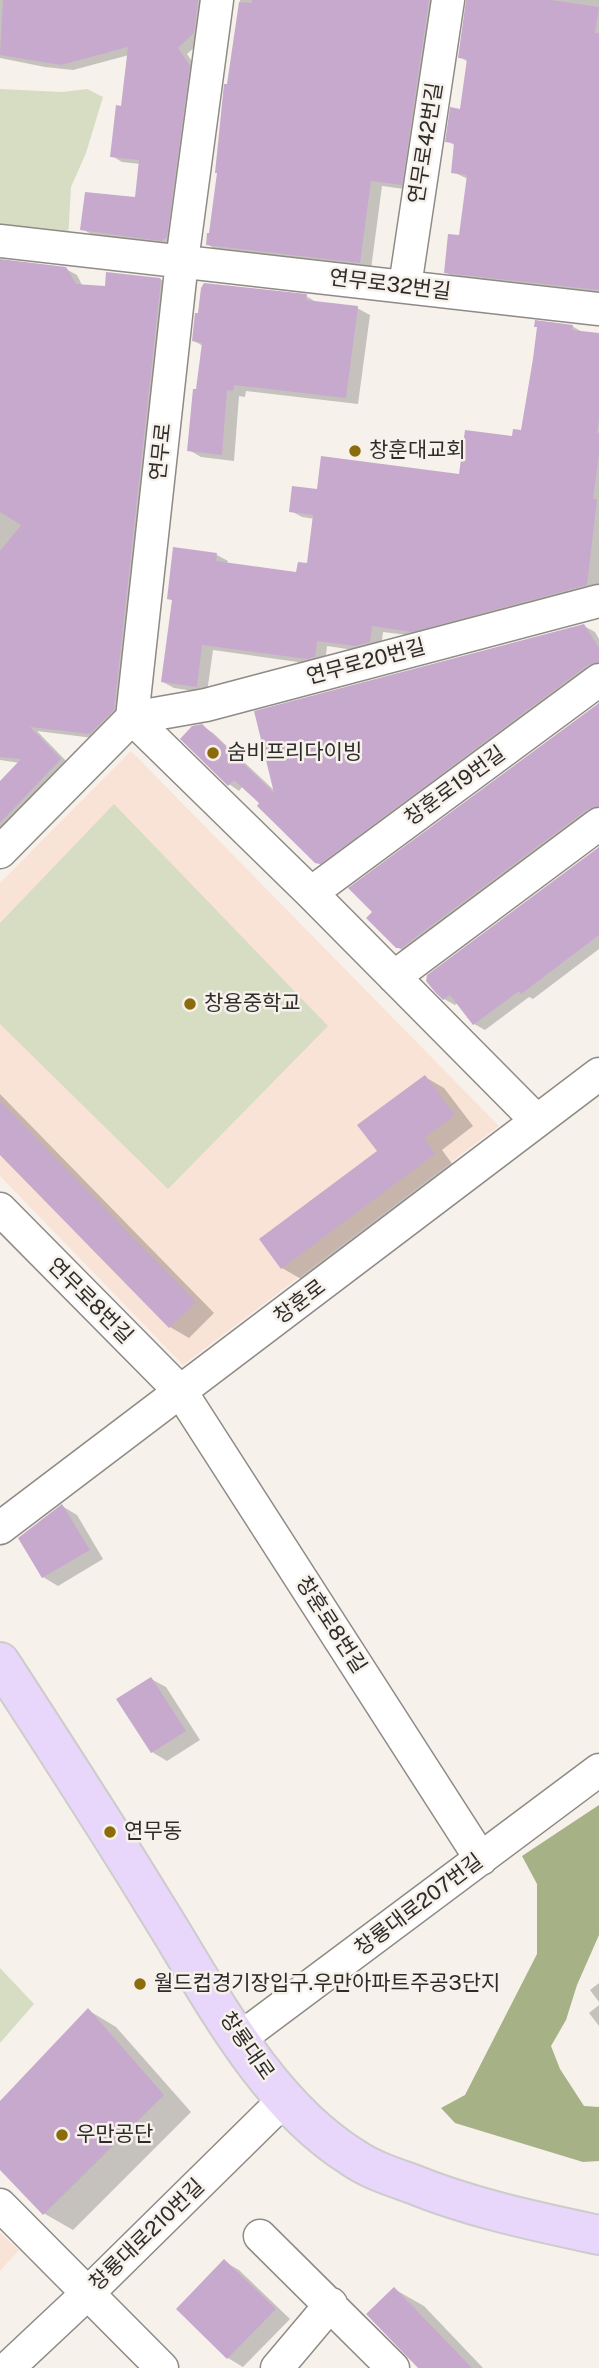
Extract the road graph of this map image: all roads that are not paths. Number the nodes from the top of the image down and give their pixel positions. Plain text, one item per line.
1 (217, 0) edge
2 (448, 0) edge
3 (0, 241) edge
4 (182, 261) junction
5 (405, 286) junction
6 (599, 309) edge
7 (599, 601) edge
8 (599, 680) edge
9 (132, 718) junction
10 (599, 824) edge
11 (0, 852) edge
12 (311, 892) junction
13 (394, 977) junction
14 (599, 1074) edge
15 (537, 1121) junction
16 (0, 1209) edge
17 (181, 1392) junction
18 (0, 1528) edge
19 (0, 1662) edge
20 (599, 1770) edge
21 (481, 1858) junction
22 (239, 2039) junction
23 (285, 2099) junction
24 (0, 2205) edge
25 (599, 2235) edge
26 (260, 2236) dead end
27 (89, 2292) junction
28 (331, 2304) junction
29 (8, 2368) edge
30 (162, 2368) edge
31 (276, 2368) edge
32 (393, 2368) edge

1 - 4 street, 연무로
2 - 5 street, 연무로42번길
3 - 4 street, 연무로32번길
4 - 5 street, 연무로32번길
4 - 9 street, 연무로
5 - 6 street, 연무로32번길
7 - 9 street, 연무로20번길
8 - 12 street, 창훈로19번길
9 - 11 street
9 - 12 street
10 - 13 street
12 - 13 street
13 - 15 street
14 - 15 street, 창훈로
15 - 17 street, 창훈로
16 - 17 street, 연무로8번길
17 - 18 street, 창훈로
17 - 21 street, 창훈로8번길
19 - 22 main road, 창룡대로
20 - 21 street, 창룡대로207번길
21 - 22 street, 창룡대로207번길
22 - 23 main road, 창룡대로
23 - 25 main road, 창룡대로
23 - 27 street, 창룡대로210번길
24 - 27 street
26 - 28 street
27 - 29 street, 창룡대로210번길
27 - 30 street
28 - 31 street
28 - 32 street

